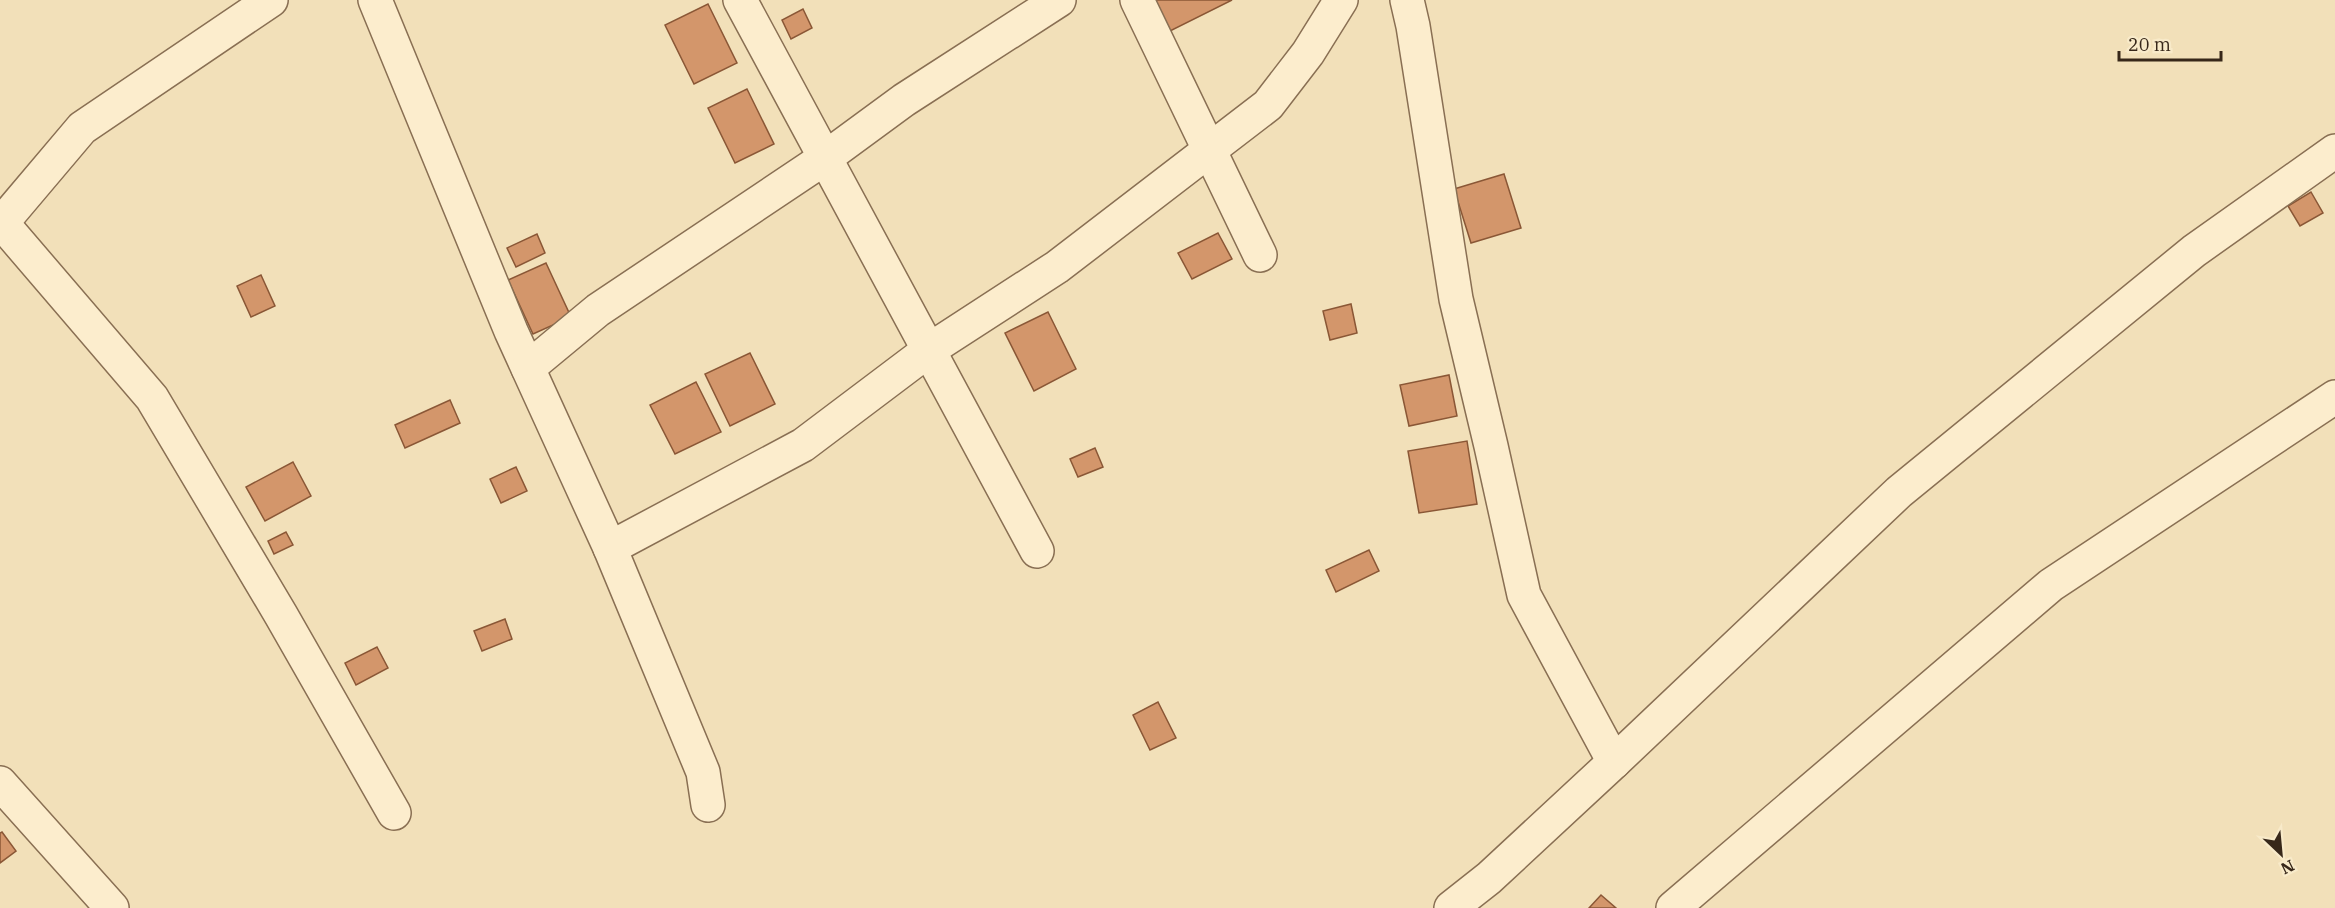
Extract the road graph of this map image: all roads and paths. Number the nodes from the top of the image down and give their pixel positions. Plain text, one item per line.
1 (271, 0) edge
2 (375, 0) edge
3 (740, 0) edge
4 (1059, 0) edge
5 (1137, 0) edge
6 (1341, 0) edge
7 (1407, 0) edge
8 (1210, 151) junction
9 (2335, 151) edge
10 (825, 158) junction
11 (1, 224) edge
12 (1260, 255) dead end
13 (929, 350) junction
14 (528, 368) junction
15 (2335, 398) edge
16 (610, 548) junction
17 (1037, 551) dead end
18 (1614, 762) junction
19 (0, 783) edge
20 (708, 805) dead end
21 (394, 813) dead end
22 (112, 908) edge
23 (1451, 908) edge
24 (1673, 908) edge

1 - 11 street
2 - 14 street
3 - 10 street
4 - 10 street
5 - 8 street
6 - 8 street
7 - 18 street
8 - 12 street
8 - 13 street
9 - 18 street
10 - 13 street
10 - 14 street
11 - 21 street
13 - 16 street
13 - 17 street
14 - 16 street
15 - 24 street
16 - 20 street
18 - 23 street
19 - 22 street

